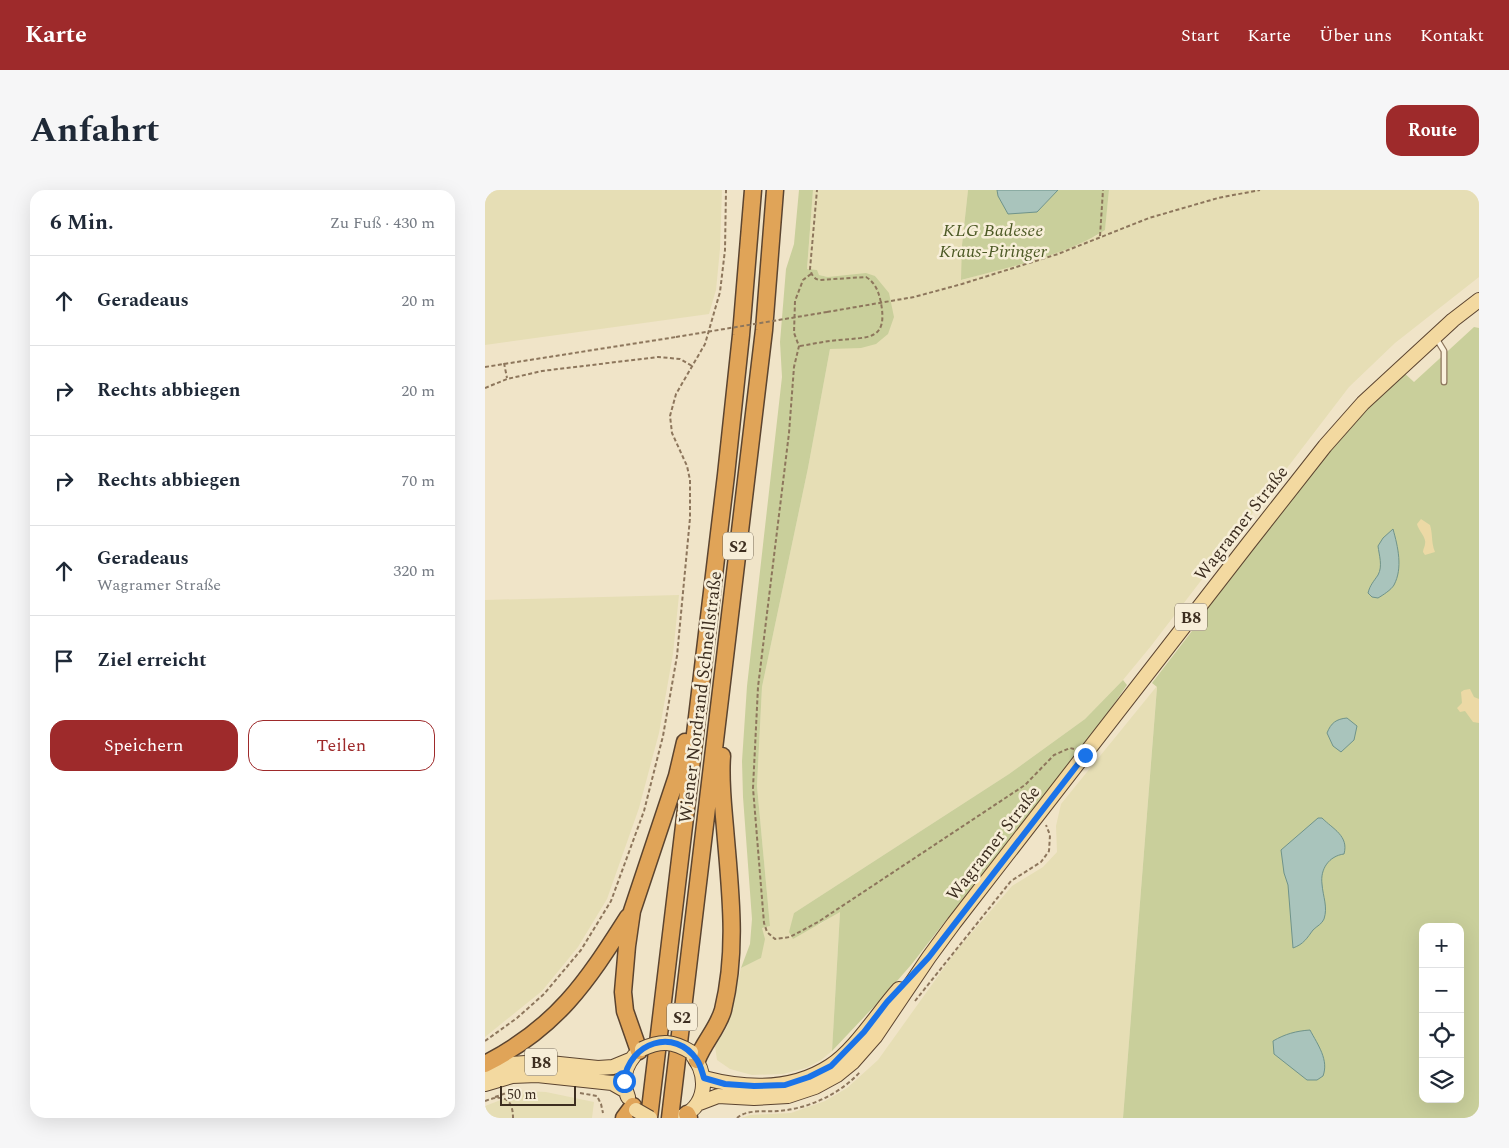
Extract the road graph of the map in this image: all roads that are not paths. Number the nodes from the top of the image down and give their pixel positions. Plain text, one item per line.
1 (753, 190) edge
2 (775, 190) edge
3 (1479, 300) edge
4 (1435, 337) junction
5 (1443, 382) dead end
6 (716, 722) junction
7 (696, 723) junction
8 (632, 911) junction
9 (637, 1053) junction
10 (694, 1056) junction
11 (485, 1064) edge
12 (485, 1071) edge
13 (704, 1078) junction
14 (485, 1084) edge
15 (626, 1091) junction
16 (754, 1092) junction
17 (638, 1114) edge
18 (687, 1114) edge
19 (670, 1118) edge

1 - 7 highway, Wiener Nordrand Schnellstraße / S2
2 - 6 highway, Wiener Nordrand Schnellstraße / S2
3 - 4 main road, Wagramer Straße / B8
4 - 5 lane
4 - 16 main road, Wagramer Straße / B8
6 - 10 highway
6 - 19 highway, Wiener Nordrand Schnellstraße / S2
7 - 8 highway
7 - 17 highway, Wiener Nordrand Schnellstraße / S2
8 - 9 highway
8 - 11 highway
9 - 10 main road, B8, bridge
9 - 12 main road, B8
9 - 15 main road
10 - 13 main road
13 - 16 main road, B8
13 - 18 main road, B8
14 - 15 main road, B8
15 - 17 main road
16 - 18 main road, B8

